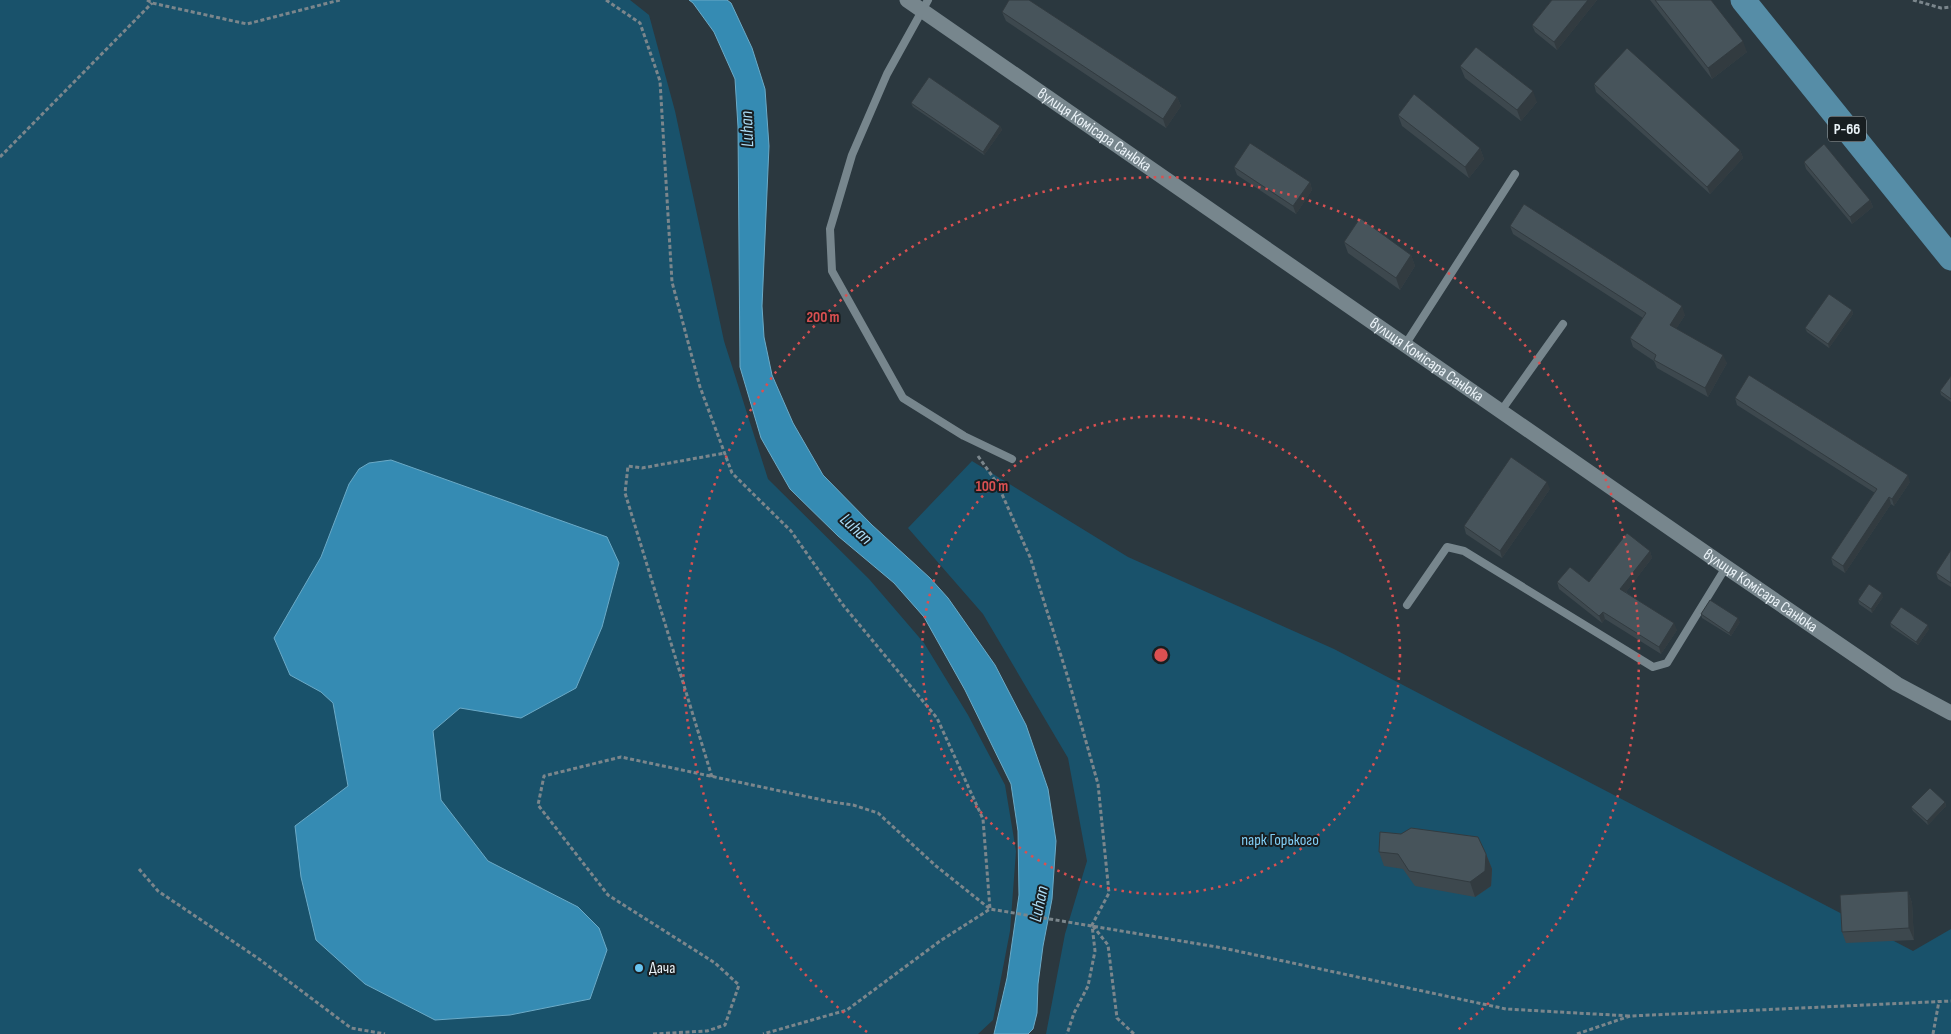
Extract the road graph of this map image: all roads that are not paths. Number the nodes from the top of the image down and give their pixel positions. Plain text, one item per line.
1 (907, 0) edge
2 (1743, 0) edge
3 (925, 5) edge
4 (1515, 174) dead end
5 (1951, 258) edge
6 (1563, 324) dead end
7 (1404, 345) junction
8 (1501, 411) junction
9 (1012, 459) dead end
10 (1726, 567) junction
11 (1408, 605) dead end
12 (1951, 713) edge

1 - 3 street, вулиця Комісара Санюка
2 - 5 main road, Р-66
3 - 7 street, вулиця Комісара Санюка
3 - 9 lane
4 - 7 lane
6 - 8 lane
7 - 8 street, вулиця Комісара Санюка
8 - 10 street, вулиця Комісара Санюка
10 - 11 lane
10 - 12 street, вулиця Комісара Санюка

